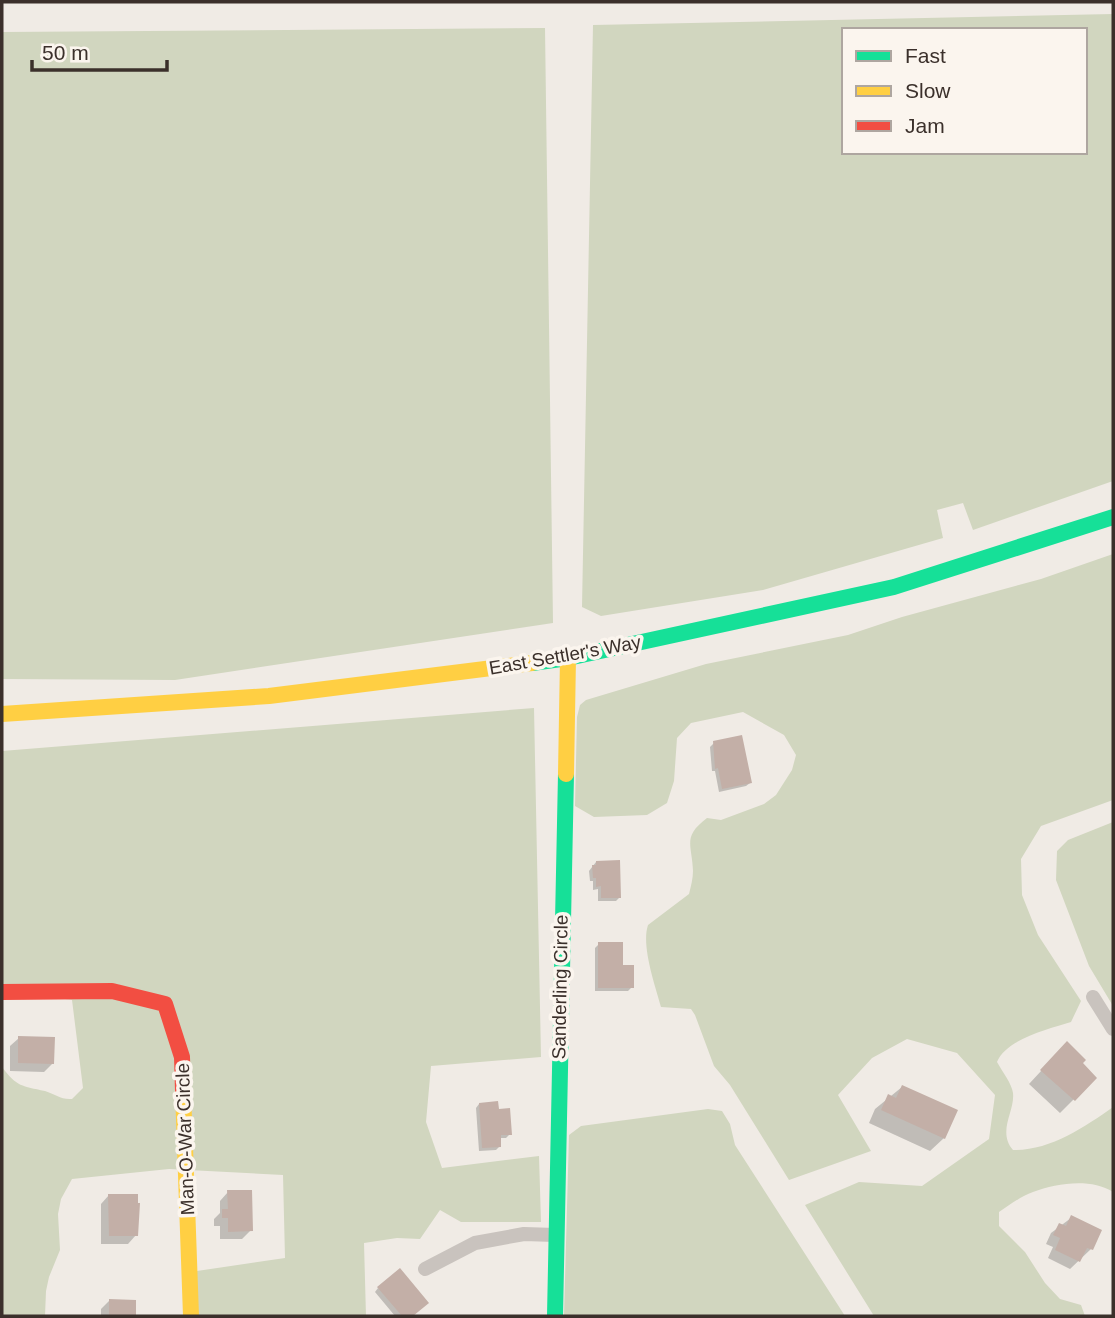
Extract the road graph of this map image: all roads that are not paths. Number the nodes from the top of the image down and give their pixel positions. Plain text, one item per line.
1 (1113, 517) edge
2 (568, 658) junction
3 (2, 714) edge
4 (2, 992) edge
5 (1093, 997) dead end
6 (1113, 1030) edge
7 (555, 1235) junction
8 (425, 1269) dead end
9 (191, 1316) edge
10 (555, 1316) edge

1 - 2 street, East Settler's Way
2 - 3 street, East Settler's Way
2 - 7 street, Sanderling Circle
4 - 9 street, Man-O-War Circle
5 - 6 street
7 - 8 street
7 - 10 street, Sanderling Circle

